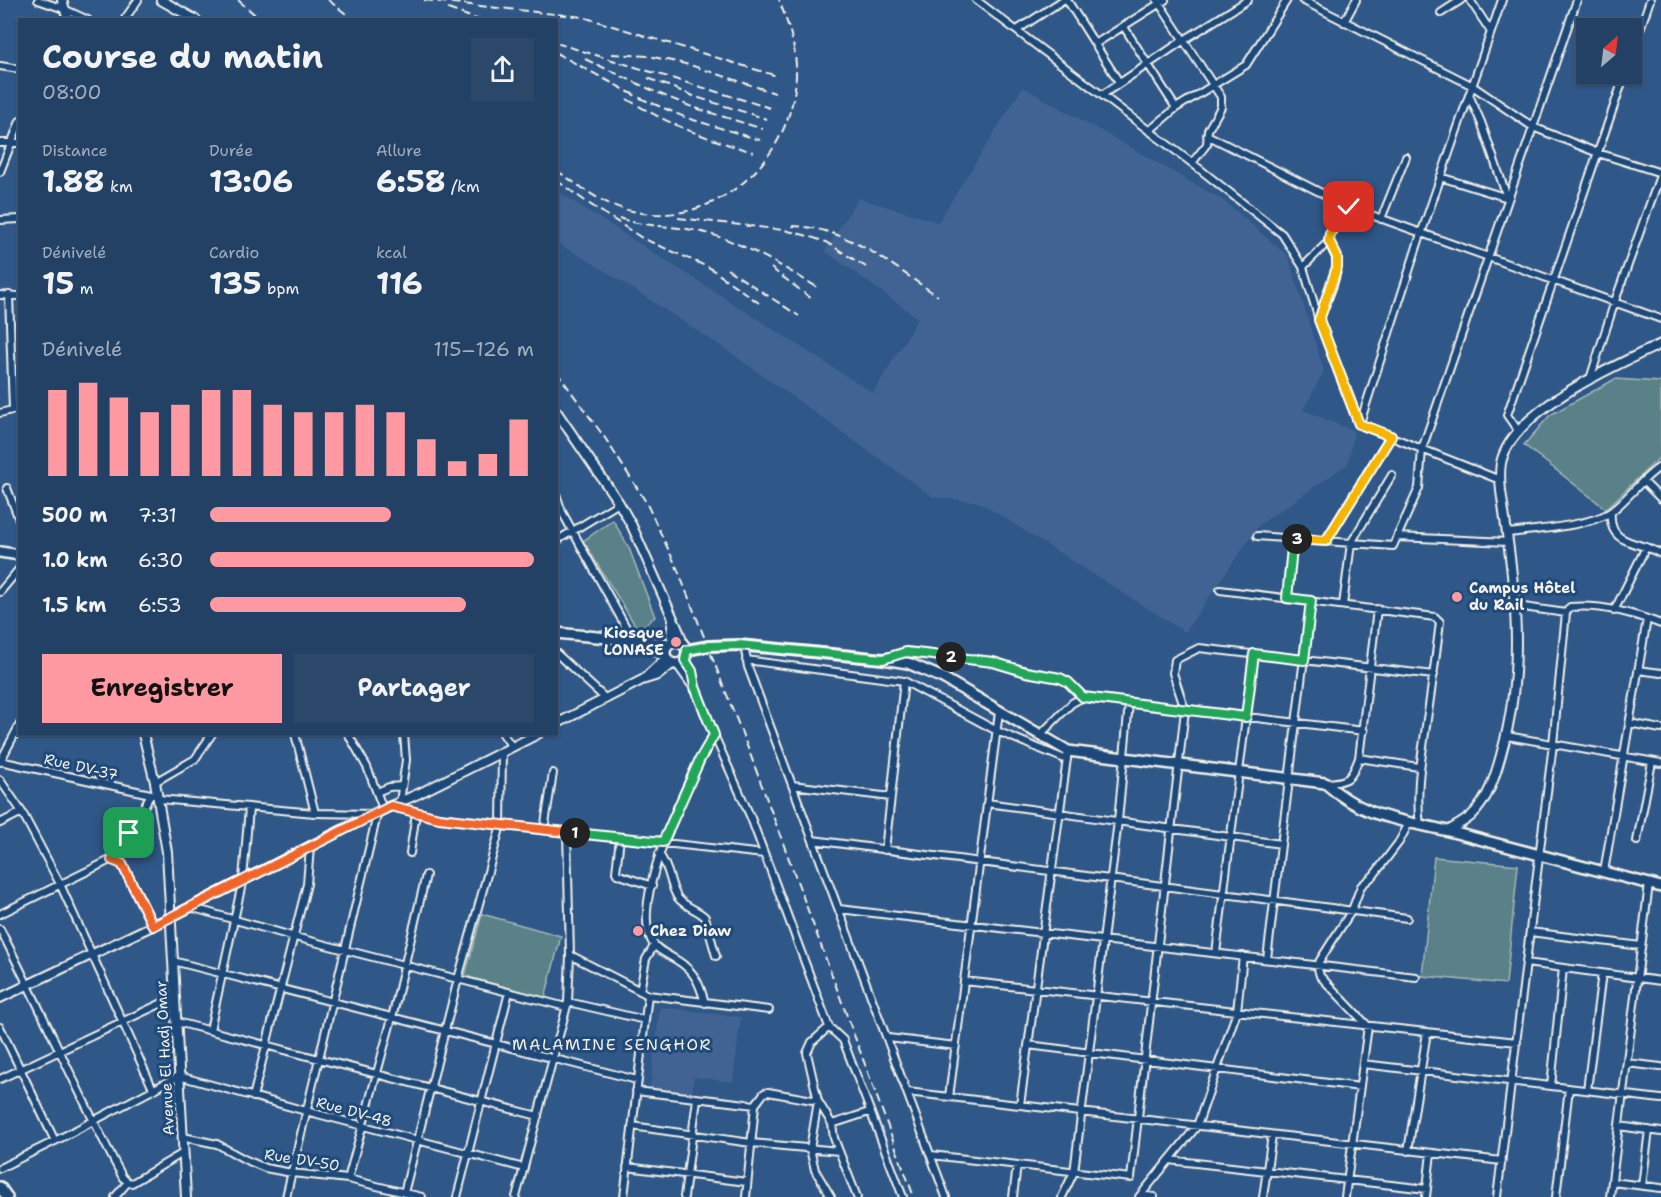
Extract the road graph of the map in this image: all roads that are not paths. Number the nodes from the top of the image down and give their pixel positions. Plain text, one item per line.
1 (38, 0) edge
2 (62, 0) edge
3 (138, 0) edge
4 (161, 0) edge
5 (976, 0) edge
6 (1065, 0) edge
7 (1248, 0) edge
8 (1287, 0) edge
9 (1302, 0) edge
10 (1356, 0) edge
11 (1461, 0) edge
12 (1470, 0) edge
13 (1502, 0) edge
14 (1577, 0) edge
15 (1650, 0) edge
16 (1161, 1) edge
17 (1237, 3) edge
18 (64, 9) junction
19 (1441, 13) dead end
20 (67, 18) edge
21 (84, 18) edge
22 (125, 18) edge
23 (192, 18) edge
24 (1344, 22) junction
25 (1642, 24) edge
26 (1124, 27) junction
27 (1017, 30) junction
28 (1491, 32) junction
29 (1184, 40) junction
30 (1095, 44) junction
31 (1149, 64) junction
32 (0, 66) edge
33 (18, 69) edge
34 (1119, 82) junction
35 (1622, 84) edge
36 (1472, 85) junction
37 (1213, 87) junction
38 (1102, 94) junction
39 (1468, 94) junction
40 (1176, 108) junction
41 (18, 126) edge
42 (1533, 127) junction
43 (1149, 131) junction
44 (1207, 135) junction
45 (0, 143) edge
46 (18, 143) edge
47 (11, 144) junction
48 (1598, 153) junction
49 (1406, 157) dead end
50 (1192, 163) junction
51 (0, 172) edge
52 (1661, 173) edge
53 (1440, 177) junction
54 (1508, 198) junction
55 (1349, 207) junction
56 (18, 219) edge
57 (1381, 219) junction
58 (0, 220) edge
59 (1421, 234) junction
60 (1329, 241) junction
61 (1487, 257) junction
62 (1303, 267) junction
63 (1554, 280) junction
64 (0, 295) edge
65 (9, 295) junction
66 (18, 296) edge
67 (1615, 302) junction
68 (1661, 319) edge
69 (1319, 320) junction
70 (1661, 344) edge
71 (1590, 379) junction
72 (16, 409) edge
73 (0, 413) edge
74 (558, 413) edge
75 (1359, 424) junction
76 (1519, 432) junction
77 (1391, 436) junction
78 (1422, 449) junction
79 (1661, 466) edge
80 (1392, 475) dead end
81 (1500, 480) junction
82 (1643, 481) junction
83 (7, 488) dead end
84 (1661, 499) edge
85 (558, 500) edge
86 (619, 503) junction
87 (1611, 512) junction
88 (18, 517) edge
89 (573, 530) junction
90 (1507, 533) junction
91 (1257, 536) dead end
92 (1398, 537) junction
93 (1293, 538) junction
94 (558, 541) edge
95 (1326, 541) junction
96 (1508, 542) junction
97 (1351, 543) junction
98 (1646, 547) junction
99 (0, 552) edge
100 (1661, 554) edge
101 (18, 555) edge
102 (18, 570) edge
103 (1220, 591) dead end
104 (0, 592) edge
105 (1287, 598) junction
106 (1311, 601) junction
107 (1343, 605) junction
108 (1516, 606) junction
109 (1377, 609) junction
110 (1614, 611) junction
111 (1566, 613) junction
112 (1647, 619) junction
113 (1661, 624) edge
114 (558, 633) edge
115 (633, 642) junction
116 (744, 645) junction
117 (675, 654) junction
118 (1254, 654) junction
119 (558, 655) edge
120 (883, 659) junction
121 (747, 660) junction
122 (1304, 660) junction
123 (1371, 668) junction
124 (1638, 670) junction
125 (1661, 673) edge
126 (1434, 675) junction
127 (904, 681) junction
128 (1083, 697) junction
129 (606, 699) junction
130 (1129, 703) junction
131 (1185, 710) junction
132 (999, 712) junction
133 (1246, 717) junction
134 (558, 723) edge
135 (1296, 723) junction
136 (1629, 723) junction
137 (18, 728) edge
138 (1661, 729) edge
139 (997, 731) junction
140 (1364, 731) junction
141 (143, 735) edge
142 (211, 735) edge
143 (295, 735) edge
144 (350, 735) edge
145 (404, 735) edge
146 (504, 735) edge
147 (536, 735) edge
148 (714, 735) junction
149 (1040, 735) junction
150 (1507, 736) junction
151 (1553, 744) junction
152 (512, 747) junction
153 (502, 752) junction
154 (1067, 756) junction
155 (1624, 757) junction
156 (1123, 758) junction
157 (1359, 758) junction
158 (0, 762) edge
159 (1652, 762) junction
160 (1661, 763) edge
161 (1179, 765) junction
162 (1419, 767) junction
163 (553, 773) dead end
164 (1239, 773) junction
165 (1289, 779) junction
166 (0, 780) edge
167 (155, 782) junction
168 (1325, 783) junction
169 (792, 785) junction
170 (402, 786) junction
171 (376, 792) junction
172 (156, 796) junction
173 (891, 797) junction
174 (400, 802) junction
175 (987, 803) junction
176 (249, 808) junction
177 (382, 810) junction
178 (22, 812) junction
179 (315, 813) junction
180 (416, 813) junction
181 (1059, 813) junction
182 (1118, 821) junction
183 (0, 822) edge
184 (1409, 823) junction
185 (501, 825) junction
186 (1420, 825) junction
187 (1172, 829) junction
188 (544, 830) junction
189 (1448, 831) junction
190 (567, 832) junction
191 (1231, 837) junction
192 (620, 838) junction
193 (813, 840) junction
194 (1637, 841) dead end
195 (663, 842) junction
196 (1281, 844) junction
197 (310, 848) junction
198 (885, 850) junction
199 (410, 853) dead end
200 (660, 854) junction
201 (764, 854) junction
202 (1539, 856) junction
203 (112, 860) junction
204 (980, 862) junction
205 (1052, 871) junction
206 (1604, 872) junction
207 (426, 875) dead end
208 (243, 879) junction
209 (1111, 879) junction
210 (60, 884) junction
211 (1648, 884) junction
212 (652, 886) junction
213 (1165, 886) junction
214 (1661, 887) edge
215 (1224, 894) junction
216 (1274, 900) junction
217 (190, 907) junction
218 (839, 909) junction
219 (1352, 910) junction
220 (0, 914) edge
221 (171, 917) junction
222 (1407, 918) dead end
223 (236, 920) junction
224 (972, 924) junction
225 (153, 926) junction
226 (0, 929) edge
227 (1530, 932) junction
228 (1043, 933) junction
229 (295, 937) junction
230 (1103, 940) junction
231 (654, 946) junction
232 (1158, 946) junction
233 (1641, 946) junction
234 (345, 950) junction
235 (1216, 953) junction
236 (92, 955) junction
237 (570, 955) junction
238 (716, 956) dead end
239 (1243, 956) junction
240 (1268, 959) junction
241 (173, 961) junction
242 (1526, 963) junction
243 (1317, 965) junction
244 (405, 966) junction
245 (1563, 968) junction
246 (1602, 973) junction
247 (222, 974) junction
248 (1416, 976) dead end
249 (1637, 978) junction
250 (458, 979) junction
251 (964, 981) junction
252 (1661, 981) edge
253 (28, 984) junction
254 (279, 989) junction
255 (1036, 989) junction
256 (640, 991) junction
257 (509, 993) junction
258 (648, 995) junction
259 (1096, 996) junction
260 (0, 998) edge
261 (175, 998) junction
262 (332, 1002) junction
263 (1152, 1002) junction
264 (705, 1003) junction
265 (567, 1004) junction
266 (769, 1010) dead end
267 (1237, 1011) junction
268 (392, 1017) junction
269 (645, 1020) junction
270 (123, 1022) junction
271 (177, 1022) junction
272 (1368, 1026) junction
273 (829, 1027) junction
274 (0, 1028) edge
275 (210, 1030) junction
276 (445, 1031) junction
277 (1427, 1032) junction
278 (888, 1038) junction
279 (1516, 1042) junction
280 (496, 1044) junction
281 (266, 1045) junction
282 (1028, 1045) junction
283 (956, 1046) junction
284 (61, 1052) junction
285 (1089, 1053) junction
286 (319, 1059) junction
287 (553, 1059) junction
288 (1145, 1060) junction
289 (1627, 1063) junction
290 (1363, 1064) junction
291 (1661, 1067) edge
292 (21, 1069) junction
293 (1217, 1070) junction
294 (1421, 1070) junction
295 (378, 1074) junction
296 (179, 1076) junction
297 (0, 1079) edge
298 (638, 1080) junction
299 (1512, 1081) junction
300 (1551, 1086) junction
301 (1360, 1087) junction
302 (430, 1088) junction
303 (1569, 1088) junction
304 (153, 1089) junction
305 (1587, 1090) junction
306 (636, 1091) junction
307 (908, 1092) junction
308 (1623, 1094) junction
309 (253, 1096) junction
310 (949, 1097) junction
311 (697, 1099) junction
312 (1661, 1099) edge
313 (482, 1101) junction
314 (818, 1101) junction
315 (1020, 1105) junction
316 (755, 1106) junction
317 (306, 1111) junction
318 (869, 1112) junction
319 (1082, 1112) junction
320 (538, 1116) junction
321 (1138, 1119) junction
322 (93, 1122) junction
323 (832, 1124) junction
324 (362, 1126) junction
325 (632, 1126) junction
326 (1197, 1126) junction
327 (1619, 1126) junction
328 (1649, 1130) junction
329 (1661, 1132) edge
330 (692, 1135) junction
331 (1272, 1135) junction
332 (183, 1137) junction
333 (417, 1140) junction
334 (55, 1141) junction
335 (751, 1143) junction
336 (1352, 1144) junction
337 (810, 1149) junction
338 (1408, 1150) junction
339 (840, 1151) junction
340 (183, 1153) junction
341 (1431, 1153) junction
342 (468, 1154) junction
343 (931, 1155) junction
344 (1169, 1160) junction
345 (1502, 1161) junction
346 (1017, 1165) junction
347 (627, 1167) junction
348 (0, 1168) edge
349 (524, 1168) junction
350 (1267, 1171) junction
351 (1074, 1172) junction
352 (292, 1173) junction
353 (687, 1175) junction
354 (348, 1179) junction
355 (1347, 1180) junction
356 (128, 1182) junction
357 (747, 1182) junction
358 (1612, 1182) junction
359 (1642, 1186) junction
360 (0, 1187) edge
361 (1661, 1188) edge
362 (1427, 1189) junction
363 (404, 1192) junction
364 (1140, 1196) edge
365 (7, 1197) edge
366 (115, 1197) edge
367 (186, 1197) edge
368 (286, 1197) edge
369 (423, 1197) edge
370 (457, 1197) edge
371 (516, 1197) edge
372 (624, 1197) edge
373 (684, 1197) edge
374 (746, 1197) edge
375 (831, 1197) edge
376 (856, 1197) edge
377 (903, 1197) edge
378 (946, 1197) edge
379 (1013, 1197) edge
380 (1062, 1197) edge
381 (1155, 1197) edge
382 (1263, 1197) edge
383 (1345, 1197) edge
384 (1426, 1197) edge
385 (1497, 1197) edge
386 (1556, 1197) edge
387 (1610, 1197) edge

1 - 18 street
2 - 18 street
3 - 22 street
4 - 23 street
5 - 27 street
6 - 27 street
6 - 30 street
7 - 17 street
8 - 37 street
9 - 24 street
10 - 24 street
11 - 19 street
12 - 28 street
13 - 28 street
14 - 42 street
15 - 25 street
16 - 26 street
16 - 29 street
17 - 29 street
18 - 20 street
18 - 21 street
24 - 36 street
26 - 30 street
26 - 31 street
27 - 38 street
28 - 36 street
29 - 31 street
29 - 37 street
30 - 34 street
31 - 34 street
31 - 40 street
32 - 33 street
34 - 38 street
35 - 48 street
36 - 39 street
36 - 42 street
37 - 40 street
37 - 44 street
38 - 43 street
39 - 53 street
39 - 54 street
40 - 43 street
41 - 47 street
42 - 48 street
42 - 54 street
43 - 50 street
44 - 50 street
44 - 55 street
45 - 47 street
46 - 47 street
47 - 51 street
48 - 52 street
48 - 63 street
49 - 57 street
50 - 62 street
52 - 67 street
53 - 54 street
53 - 59 street
54 - 61 street
55 - 57 street
55 - 60 street
56 - 58 street
57 - 59 street
59 - 61 street
59 - 75 street
60 - 62 street
60 - 69 street
61 - 63 street
61 - 78 street
62 - 69 street
63 - 67 street
63 - 76 street
64 - 65 street
65 - 66 street
65 - 72 street
67 - 68 street
67 - 71 street
69 - 75 street
70 - 71 street
71 - 76 street
72 - 73 street
74 - 86 street
75 - 77 street
76 - 81 street
77 - 78 street
77 - 95 street
78 - 81 street
78 - 92 street
79 - 82 street
80 - 97 street
81 - 90 street
82 - 84 street
82 - 87 street
83 - 88 street
85 - 89 street
86 - 89 street
86 - 117 street
87 - 90 street
87 - 98 street
89 - 94 street
89 - 115 street
90 - 96 street
91 - 93 street
92 - 96 street
92 - 97 street
93 - 95 street
93 - 105 street
95 - 97 street
96 - 108 street
97 - 107 street
98 - 100 street
98 - 110 street
99 - 101 main road
102 - 104 street
103 - 105 street
105 - 106 street
106 - 107 street
106 - 122 street
107 - 109 street
108 - 111 street
108 - 150 street
109 - 123 street
109 - 126 street
110 - 111 street
110 - 112 street
111 - 151 street
112 - 113 street
112 - 124 street
114 - 115 main road
115 - 117 main road
116 - 117 main road
116 - 120 main road
116 - 121 street
117 - 129 street
117 - 148 street
118 - 122 street
118 - 131 street
118 - 133 street
119 - 129 street
120 - 128 street
120 - 132 main road
121 - 127 street
121 - 169 street
122 - 123 street
122 - 135 street
123 - 126 street
123 - 140 street
124 - 125 street
124 - 136 street
126 - 162 street
127 - 139 street
127 - 173 street
128 - 130 street
128 - 149 street
129 - 134 street
130 - 131 street
130 - 156 street
131 - 133 street
131 - 161 street
132 - 139 street
132 - 149 main road
133 - 135 street
133 - 164 street
135 - 140 street
135 - 165 street
136 - 138 street
136 - 155 street
137 - 158 street
139 - 154 street
139 - 175 street
140 - 157 street
141 - 167 street
142 - 167 street
143 - 179 street
144 - 171 street
145 - 170 street
146 - 152 street
147 - 152 street
148 - 195 street
148 - 201 street
149 - 154 main road
150 - 151 street
150 - 189 street
151 - 155 street
151 - 202 street
152 - 153 street
153 - 174 street
153 - 185 street
154 - 156 main road
154 - 181 street
155 - 159 street
155 - 206 street
156 - 161 main road
156 - 182 street
157 - 162 street
157 - 168 street
158 - 172 street, Rue DV-37
159 - 160 street
159 - 194 street
161 - 164 main road
161 - 187 street
162 - 186 street
163 - 188 street
164 - 165 main road
164 - 191 street
165 - 168 main road
165 - 196 street
166 - 178 street
167 - 172 street, Avenue El Hadj Omar
168 - 184 main road
169 - 173 street
169 - 193 street
170 - 171 street
170 - 174 street
171 - 177 street
172 - 176 street, Rue DV-37
172 - 203 street
172 - 221 street, Avenue El Hadj Omar
173 - 198 street
174 - 177 street
175 - 181 street
175 - 204 street
176 - 179 street, Rue DV-37
176 - 208 street
177 - 179 street, Rue DV-37
177 - 180 street, Rue DV-37
177 - 197 street
177 - 234 street
178 - 183 street
178 - 210 street
180 - 185 street, Rue DV-37
180 - 199 street
181 - 182 street
181 - 205 street
182 - 187 street
182 - 209 street
184 - 186 main road
184 - 219 street
185 - 188 street, Rue DV-37
185 - 250 street
186 - 189 main road
187 - 191 street
187 - 213 street
188 - 190 street, Rue DV-37
189 - 202 main road
190 - 192 street, Rue DV-37
190 - 237 street
191 - 196 street
191 - 215 street
192 - 195 street, Rue DV-37
192 - 212 street
193 - 198 street
193 - 218 street
195 - 200 street
195 - 201 street, Rue DV-37
196 - 216 street
197 - 208 street
197 - 229 street
198 - 204 street
200 - 212 street
200 - 238 street
201 - 273 street
202 - 206 main road
202 - 227 street
203 - 210 street
203 - 225 street
204 - 205 street
204 - 224 street
205 - 209 street
205 - 228 street
206 - 211 main road
207 - 244 street
208 - 217 street
208 - 223 street
209 - 213 street
209 - 230 street
210 - 220 street
210 - 236 street
211 - 214 main road
211 - 233 street
212 - 231 street
213 - 215 street
213 - 232 street
215 - 216 street
215 - 235 street
216 - 219 street
216 - 240 street
217 - 221 street
217 - 223 street
218 - 224 street
218 - 278 street
219 - 222 street
219 - 243 street
221 - 225 street
221 - 241 street, Avenue El Hadj Omar
223 - 229 street
223 - 247 street
224 - 228 street
224 - 251 street
225 - 236 street
226 - 253 street
227 - 233 street
227 - 242 street
228 - 230 street
228 - 255 street
229 - 234 street
229 - 254 street
230 - 232 street
230 - 259 street
231 - 256 street
231 - 264 street
232 - 235 street
232 - 263 street
233 - 249 street
234 - 244 street
234 - 262 street
235 - 239 street
236 - 253 street
236 - 270 street
237 - 256 street
237 - 265 street
239 - 240 street
239 - 267 street
240 - 243 street
241 - 247 street
241 - 261 street, Avenue El Hadj Omar
242 - 245 street
242 - 279 street
243 - 248 street
243 - 272 street
244 - 250 street
244 - 268 street
245 - 246 street
245 - 300 street
246 - 249 street
246 - 305 street
247 - 254 street
247 - 275 street
249 - 252 street
249 - 289 street
250 - 257 street
250 - 276 street
251 - 255 street
251 - 283 street
253 - 260 street
253 - 284 street
254 - 262 street
254 - 281 street
255 - 259 street
255 - 282 street
256 - 258 street
257 - 265 street
257 - 280 street
258 - 264 street
258 - 269 street
259 - 263 street
259 - 285 street
261 - 270 street
261 - 271 street, Avenue El Hadj Omar
262 - 268 street
262 - 286 street
263 - 267 street
263 - 288 street
264 - 266 street
265 - 269 street
265 - 287 street
267 - 272 street
267 - 293 street
268 - 276 street
268 - 295 street
269 - 298 street
270 - 284 street
270 - 304 street
271 - 275 street
271 - 296 street, Avenue El Hadj Omar
272 - 277 street
272 - 290 street
273 - 314 street
273 - 318 street
274 - 292 street
275 - 281 street
276 - 280 street
276 - 302 street
277 - 279 street
277 - 294 street
278 - 283 street
278 - 307 street
279 - 299 street
280 - 287 street
280 - 313 street
281 - 286 street
281 - 309 street
282 - 285 street
282 - 315 street
283 - 310 street
284 - 292 street
284 - 322 street
285 - 288 street
285 - 319 street
286 - 295 street
286 - 317 street
287 - 298 street
287 - 320 street
288 - 293 street
288 - 321 street
289 - 291 street
289 - 308 street
290 - 294 street
290 - 301 street
292 - 297 street
292 - 334 street
293 - 301 street
293 - 326 street
294 - 299 street
294 - 338 street
295 - 302 street
295 - 324 street
296 - 304 street
296 - 309 street, Rue DV-48
296 - 332 street, Avenue El Hadj Omar
298 - 306 street
299 - 300 street
299 - 345 street
300 - 303 street
301 - 336 street
302 - 313 street
302 - 333 street
303 - 305 street
303 - 386 street
304 - 322 street
305 - 308 street
306 - 311 street
306 - 325 street
307 - 310 street
307 - 343 street
308 - 312 street
308 - 327 street
309 - 317 street, Rue DV-48
310 - 315 street
311 - 316 street
311 - 330 street
313 - 320 street
313 - 342 street
314 - 316 street
314 - 323 street
314 - 337 street
315 - 319 street
316 - 335 street
317 - 324 street, Rue DV-48
317 - 352 street
318 - 323 street
318 - 377 street
319 - 321 street
319 - 351 street
320 - 349 street
321 - 326 street
321 - 351 street
322 - 334 street
322 - 356 street
323 - 339 street
324 - 333 street, Rue DV-48
324 - 354 street
325 - 330 street
325 - 347 street
326 - 331 street
326 - 344 street
327 - 328 street
327 - 358 street
328 - 329 street
328 - 359 street
330 - 335 street
330 - 353 street
331 - 336 street
331 - 350 street
332 - 340 street, Avenue El Hadj Omar
332 - 352 street, Rue DV-50
333 - 342 street, Rue DV-48
333 - 363 street
334 - 348 street
335 - 337 street
335 - 357 street
336 - 338 street
336 - 355 street
337 - 339 street
337 - 375 street
338 - 341 street
339 - 376 street
340 - 356 street
340 - 367 street, Avenue El Hadj Omar
341 - 345 street
341 - 362 street
342 - 349 street, Rue DV-48
342 - 370 street
343 - 346 street
343 - 378 street
344 - 350 street
344 - 364 street
345 - 385 street
346 - 351 street
346 - 379 street
347 - 353 street
347 - 372 street
349 - 371 street
350 - 355 street
350 - 382 street
351 - 380 street
352 - 354 street, Rue DV-50
352 - 368 street
353 - 357 street
353 - 373 street
354 - 363 street, Rue DV-50
355 - 362 street
355 - 383 street
356 - 366 street
357 - 374 street
358 - 359 street
358 - 387 street
359 - 361 street
360 - 365 main road
362 - 384 street
363 - 369 street, Rue DV-50
364 - 381 street

